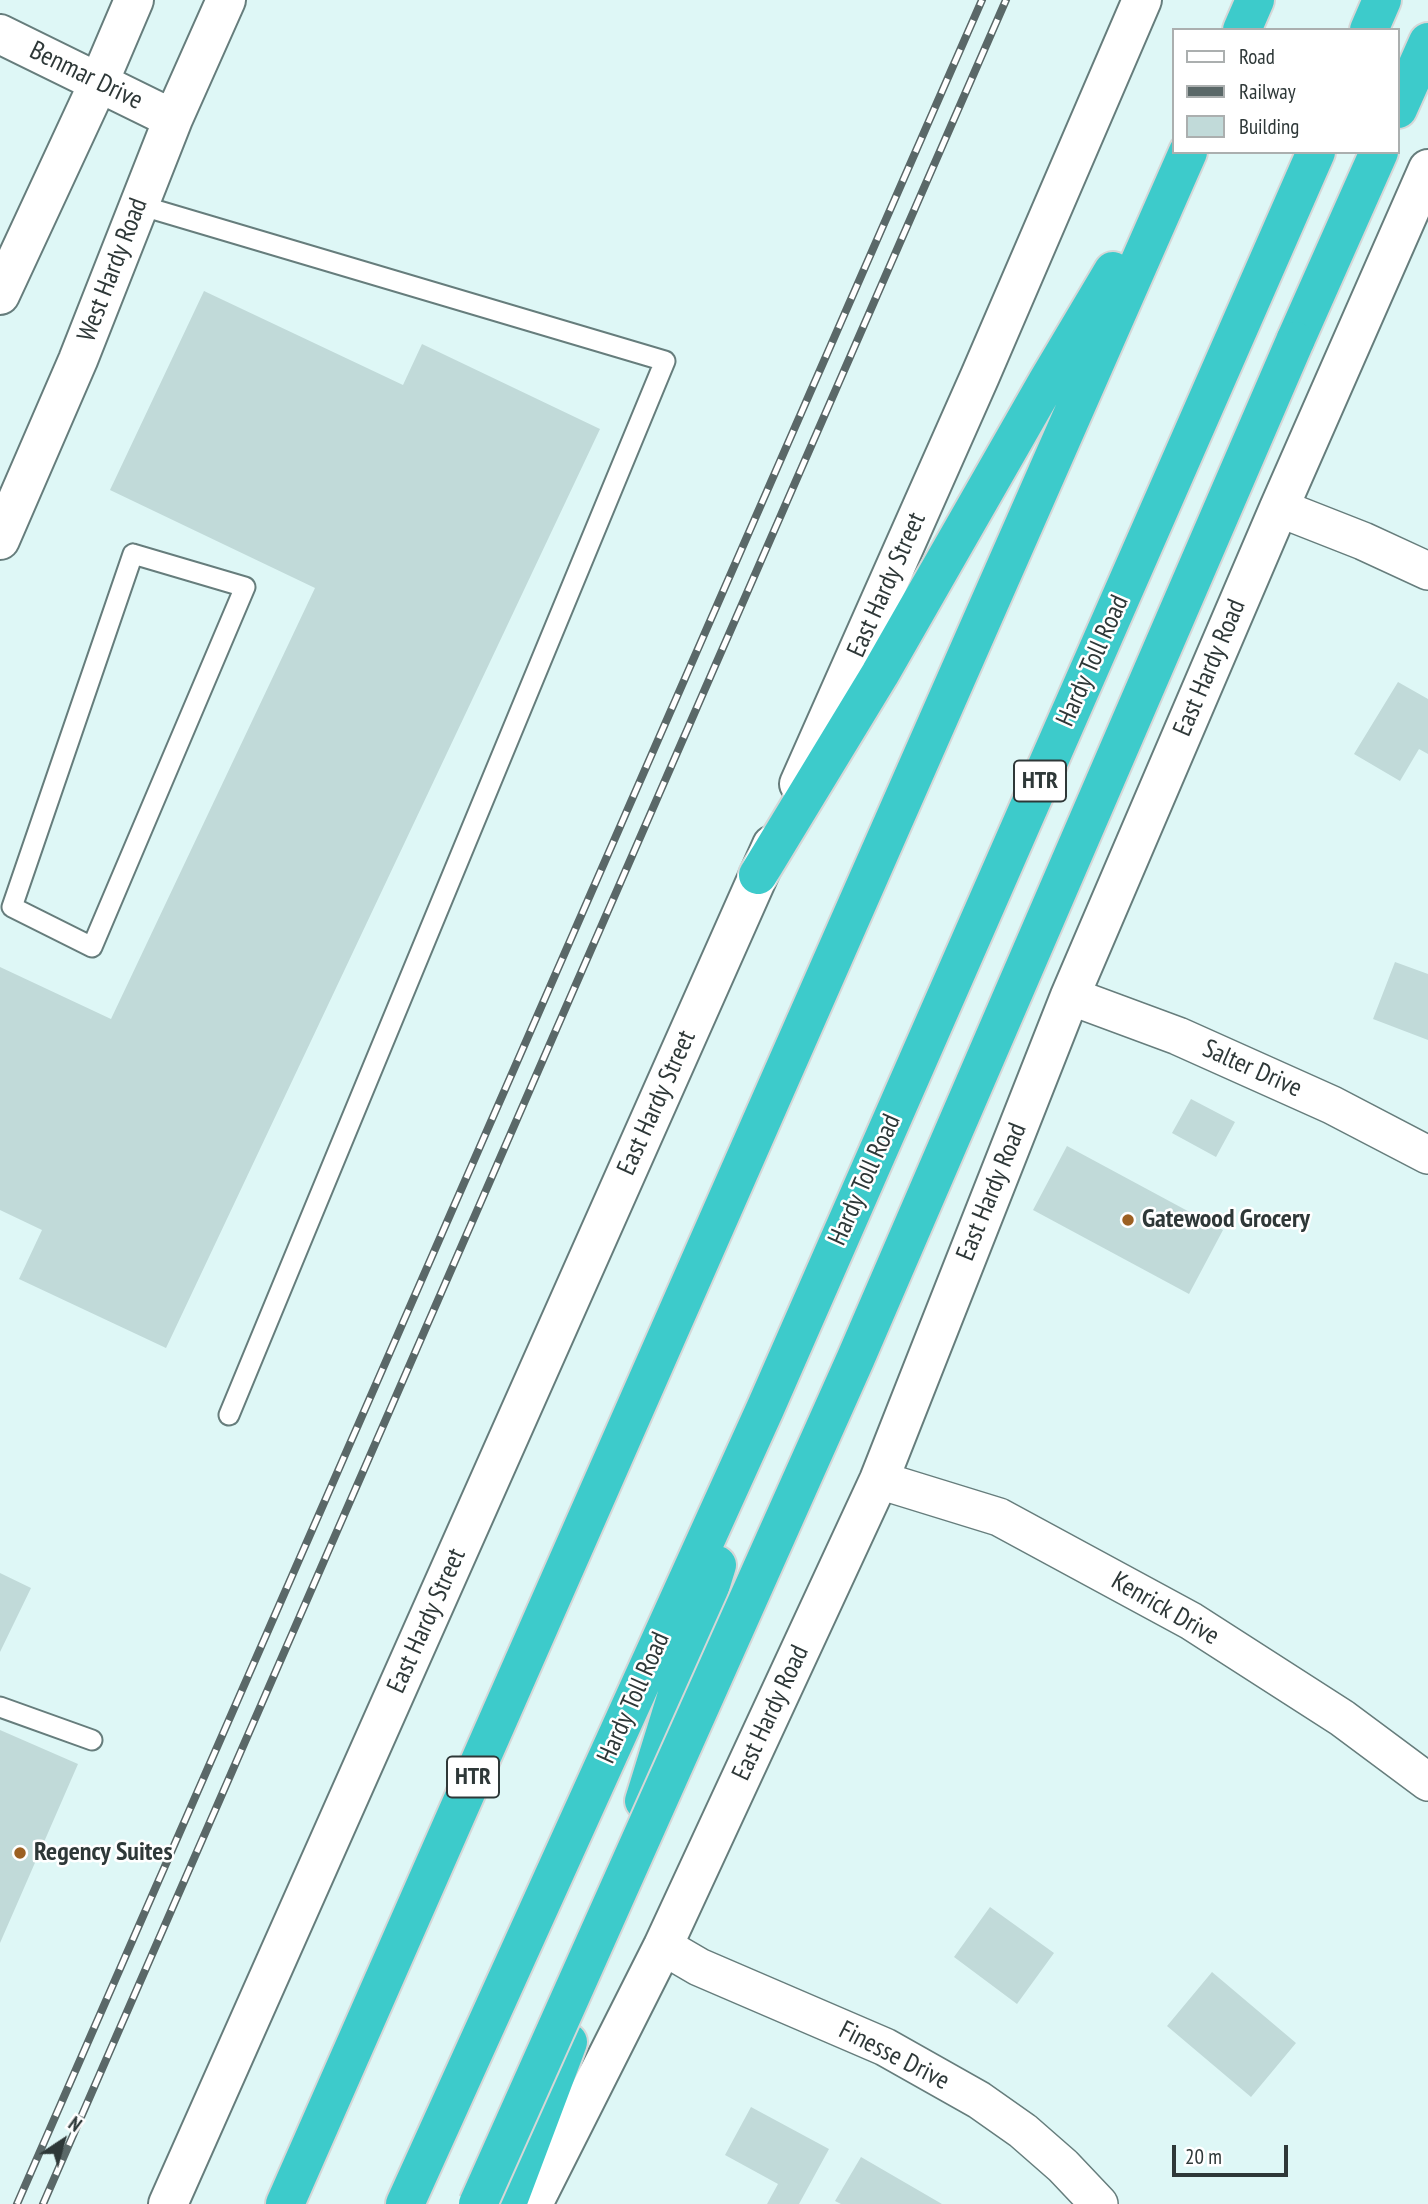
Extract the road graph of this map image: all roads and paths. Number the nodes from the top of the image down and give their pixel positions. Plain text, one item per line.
1 (134, 0) edge
2 (226, 0) edge
3 (1142, 0) edge
4 (1255, 0) edge
5 (1382, 0) edge
6 (1243, 28) edge
7 (1370, 28) edge
8 (2, 40) edge
9 (1428, 42) edge
10 (99, 82) junction
11 (1400, 105) edge
12 (173, 119) junction
13 (1185, 154) edge
14 (1185, 154) edge
15 (1314, 154) edge
16 (1378, 154) edge
17 (1428, 169) edge
18 (139, 205) junction
19 (0, 295) edge
20 (1279, 509) junction
21 (0, 540) edge
22 (1428, 571) edge
23 (246, 587) joint
24 (758, 875) junction
25 (1070, 996) junction
26 (1428, 1155) edge
27 (765, 1409) junction
28 (229, 1415) dead end
29 (879, 1480) junction
30 (0, 1707) edge
31 (92, 1740) dead end
32 (1428, 1782) edge
33 (663, 1946) junction
34 (168, 2204) edge
35 (285, 2204) edge
36 (405, 2204) edge
37 (478, 2204) edge
38 (507, 2204) edge
39 (533, 2204) edge
40 (1099, 2204) edge

1 - 10 main road
2 - 12 main road, West Hardy Road
3 - 24 main road, East Hardy Street
4 - 6 highway
5 - 7 highway
8 - 10 main road, Benmar Drive
9 - 11 highway
10 - 12 main road, Benmar Drive
10 - 19 main road
12 - 18 main road, West Hardy Road
13 - 24 highway
14 - 35 highway, HTR
15 - 27 highway, Hardy Toll Road / HTR
16 - 37 highway, bridge
17 - 20 main road, East Hardy Road
18 - 21 main road, West Hardy Road
18 - 28 lane
20 - 22 street
20 - 25 main road, East Hardy Road
23 - 23 lane
24 - 34 main road, East Hardy Street
25 - 26 street, Salter Drive
25 - 29 main road, East Hardy Road
27 - 36 highway, Hardy Toll Road / HTR
27 - 38 highway
29 - 32 street, Kenrick Drive
29 - 33 main road, East Hardy Road
30 - 31 lane
33 - 39 main road, East Hardy Road
33 - 40 street, Finesse Drive

